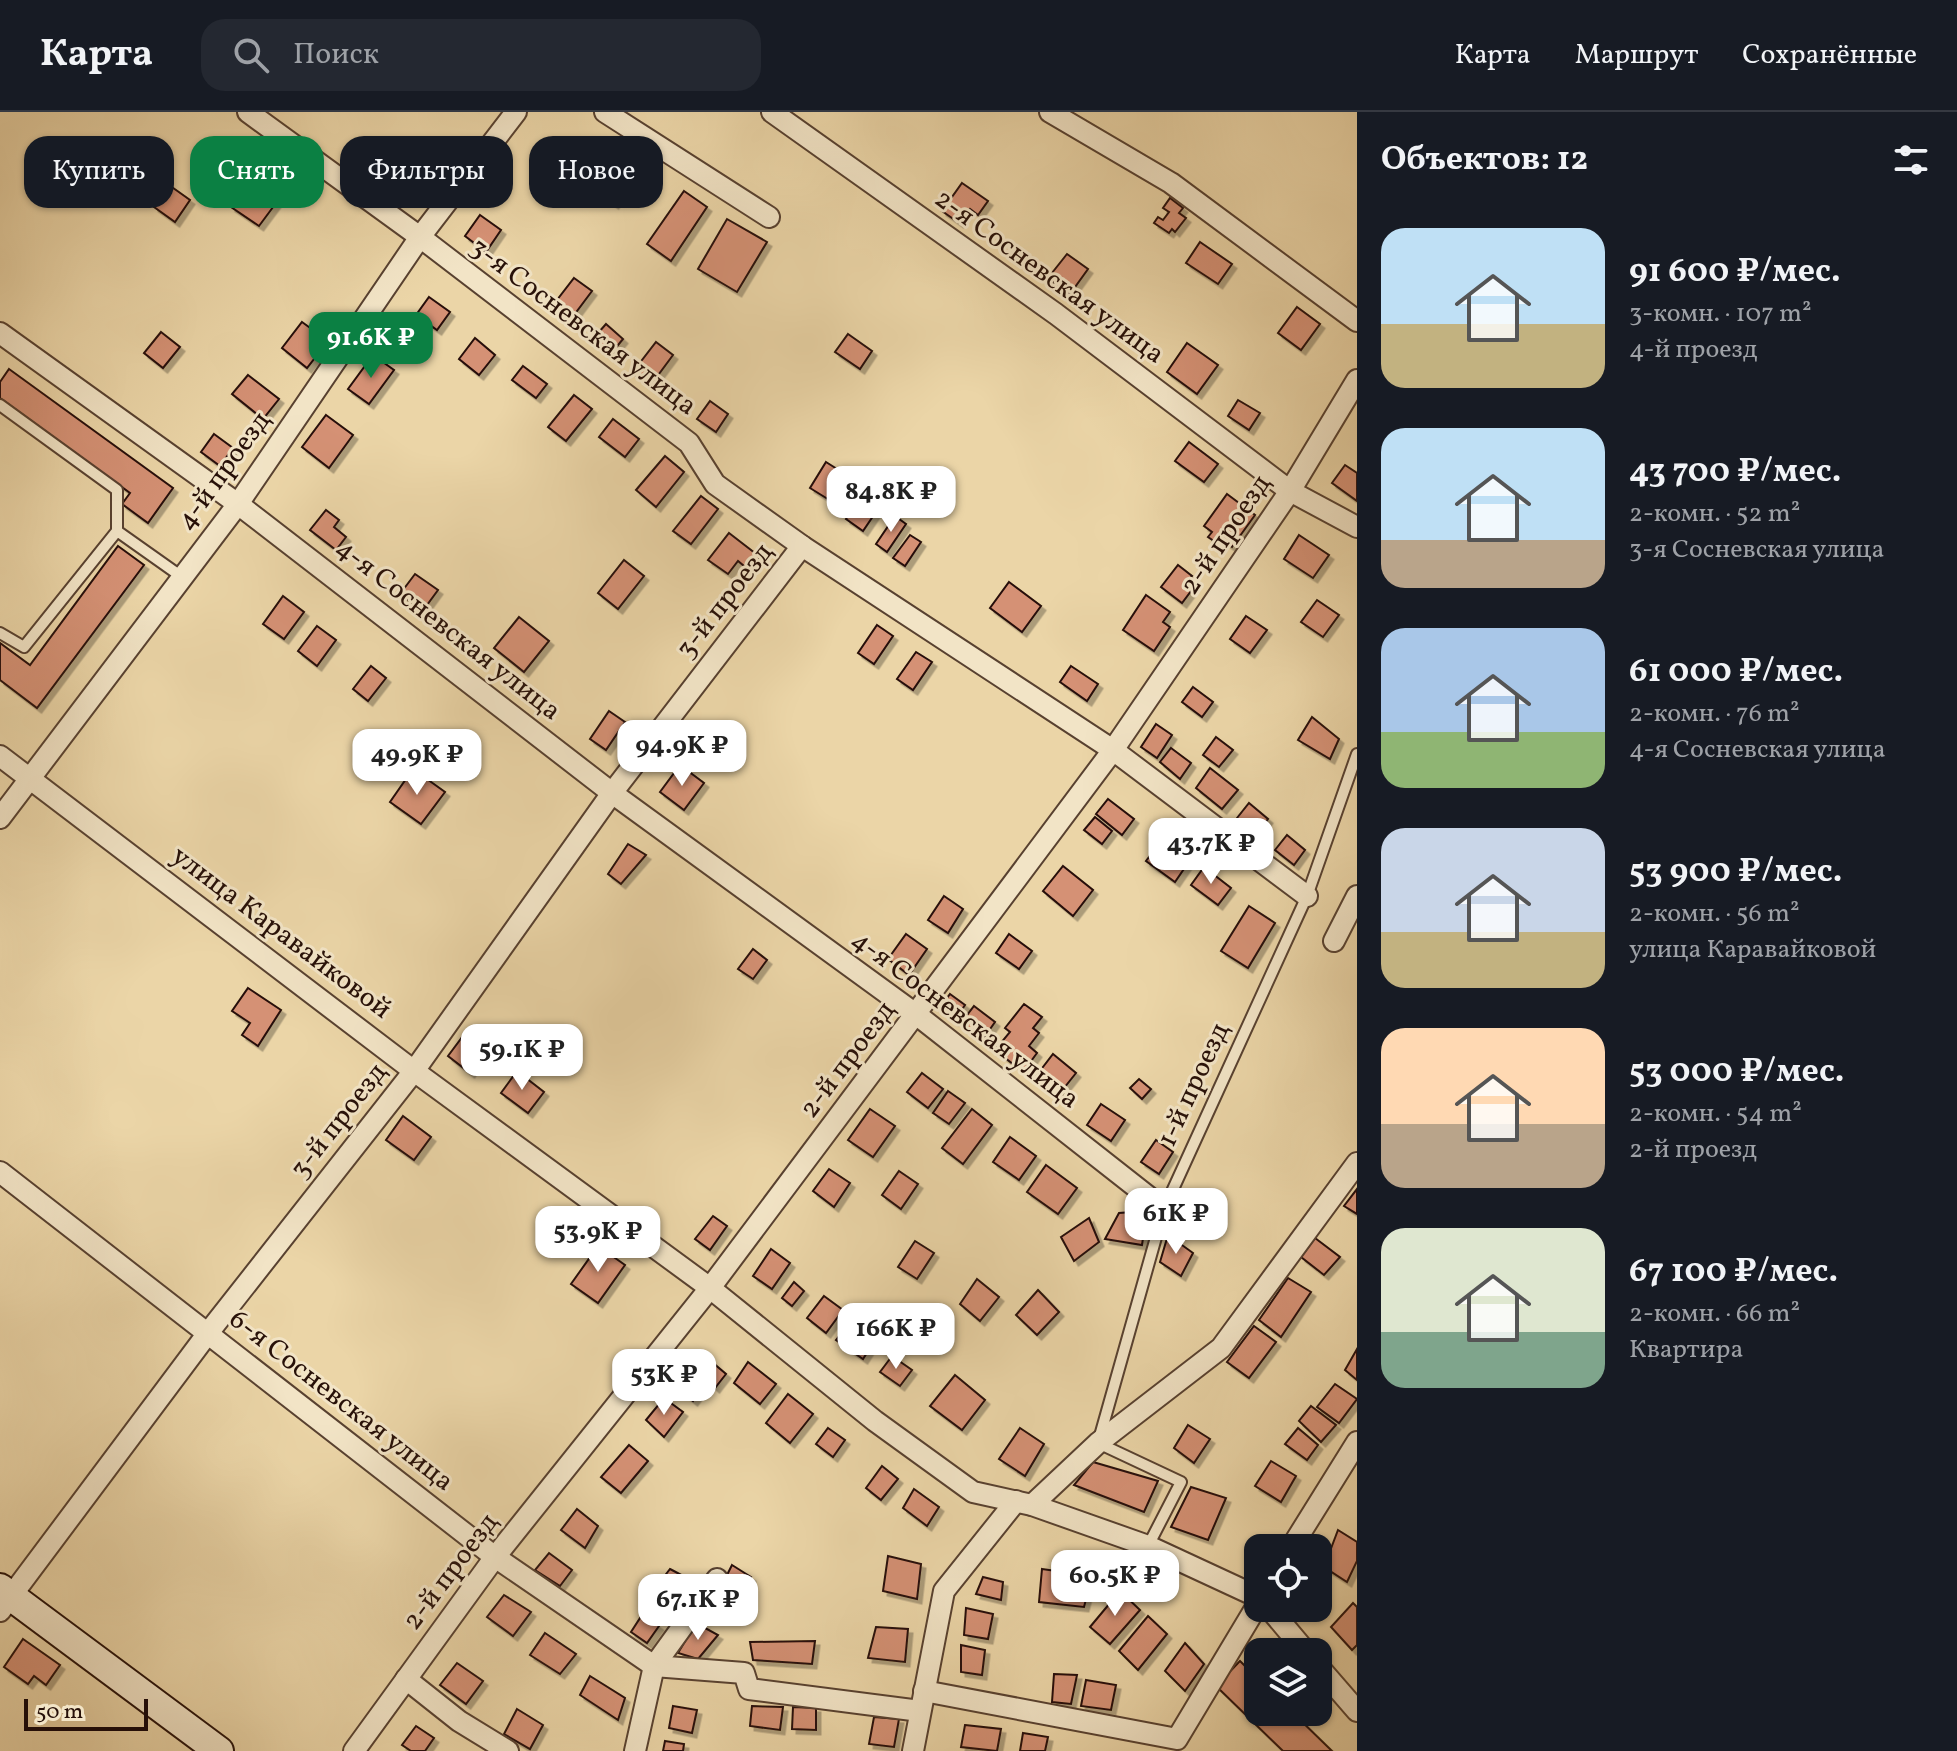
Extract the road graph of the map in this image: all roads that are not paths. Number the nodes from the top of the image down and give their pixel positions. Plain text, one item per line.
1 (248, 112) edge
2 (516, 112) edge
3 (605, 112) edge
4 (772, 112) edge
5 (1050, 112) edge
6 (769, 217) dead end
7 (420, 237) junction
8 (1357, 321) edge
9 (0, 333) edge
10 (1357, 380) edge
11 (0, 405) edge
12 (1290, 491) junction
13 (238, 504) junction
14 (1357, 527) edge
15 (117, 531) junction
16 (802, 546) junction
17 (182, 577) junction
18 (0, 633) edge
19 (1113, 750) junction
20 (1357, 754) edge
21 (0, 756) edge
22 (30, 777) junction
23 (612, 793) junction
24 (0, 818) edge
25 (1307, 896) junction
26 (1357, 896) edge
27 (1334, 941) dead end
28 (917, 1015) junction
29 (414, 1071) junction
30 (1357, 1163) edge
31 (0, 1172) edge
32 (1164, 1209) junction
33 (710, 1288) junction
34 (208, 1333) junction
35 (1357, 1442) edge
36 (1098, 1443) junction
37 (1024, 1503) junction
38 (1300, 1534) edge
39 (1148, 1546) junction
40 (495, 1557) junction
41 (717, 1579) dead end
42 (1244, 1591) edge
43 (4, 1598) edge
44 (1247, 1622) edge
45 (1281, 1622) edge
46 (1294, 1638) edge
47 (654, 1666) junction
48 (406, 1679) junction
49 (1332, 1682) edge
50 (922, 1701) junction
51 (1357, 1711) edge
52 (219, 1751) edge
53 (354, 1751) edge
54 (508, 1751) edge
55 (635, 1751) edge
56 (913, 1751) edge

1 - 7 street, 3-я Сосневская улица
2 - 7 street, 4-й проезд
3 - 6 street
4 - 12 street, 2-я Сосневская улица
5 - 8 street
7 - 13 street, 4-й проезд
7 - 16 street, 3-я Сосневская улица
9 - 13 street, 4-я Сосневская улица
10 - 12 street, 2-й проезд
11 - 15 lane
12 - 14 street, 2-я Сосневская улица
12 - 19 street, 2-й проезд
13 - 17 street, 4-й проезд
13 - 23 street, 4-я Сосневская улица
15 - 17 lane
15 - 18 lane
16 - 19 street, 3-я Сосневская улица
16 - 23 street, 3-й проезд
17 - 22 street, 4-й проезд
19 - 25 street, 3-я Сосневская улица
19 - 28 street, 2-й проезд
20 - 25 lane, 1-й проезд
21 - 22 street, улица Каравайковой
22 - 24 street, 4-й проезд
22 - 29 street, улица Каравайковой
23 - 28 street, 4-я Сосневская улица
23 - 29 street, 3-й проезд
25 - 32 lane, 1-й проезд
26 - 27 street
28 - 32 street, 4-я Сосневская улица
28 - 33 street, 2-й проезд
29 - 33 street, улица Каравайковой
29 - 34 street, 3-й проезд
30 - 36 street
31 - 34 street, 6-я Сосневская улица
32 - 36 lane, 1-й проезд
33 - 37 street, улица Каравайковой
33 - 40 street, 2-й проезд
34 - 40 street, 6-я Сосневская улица
34 - 43 street, 3-й проезд
35 - 38 street
36 - 37 street
36 - 39 lane
37 - 39 street, улица Каравайковой
37 - 50 street
39 - 42 street, улица Каравайковой
40 - 47 street, 6-я Сосневская улица
40 - 48 street, 2-й проезд
41 - 47 street
43 - 52 main road
44 - 50 street
45 - 46 street
47 - 50 street
47 - 55 street
48 - 53 street, 2-й проезд
48 - 54 street
49 - 51 street
50 - 56 street

